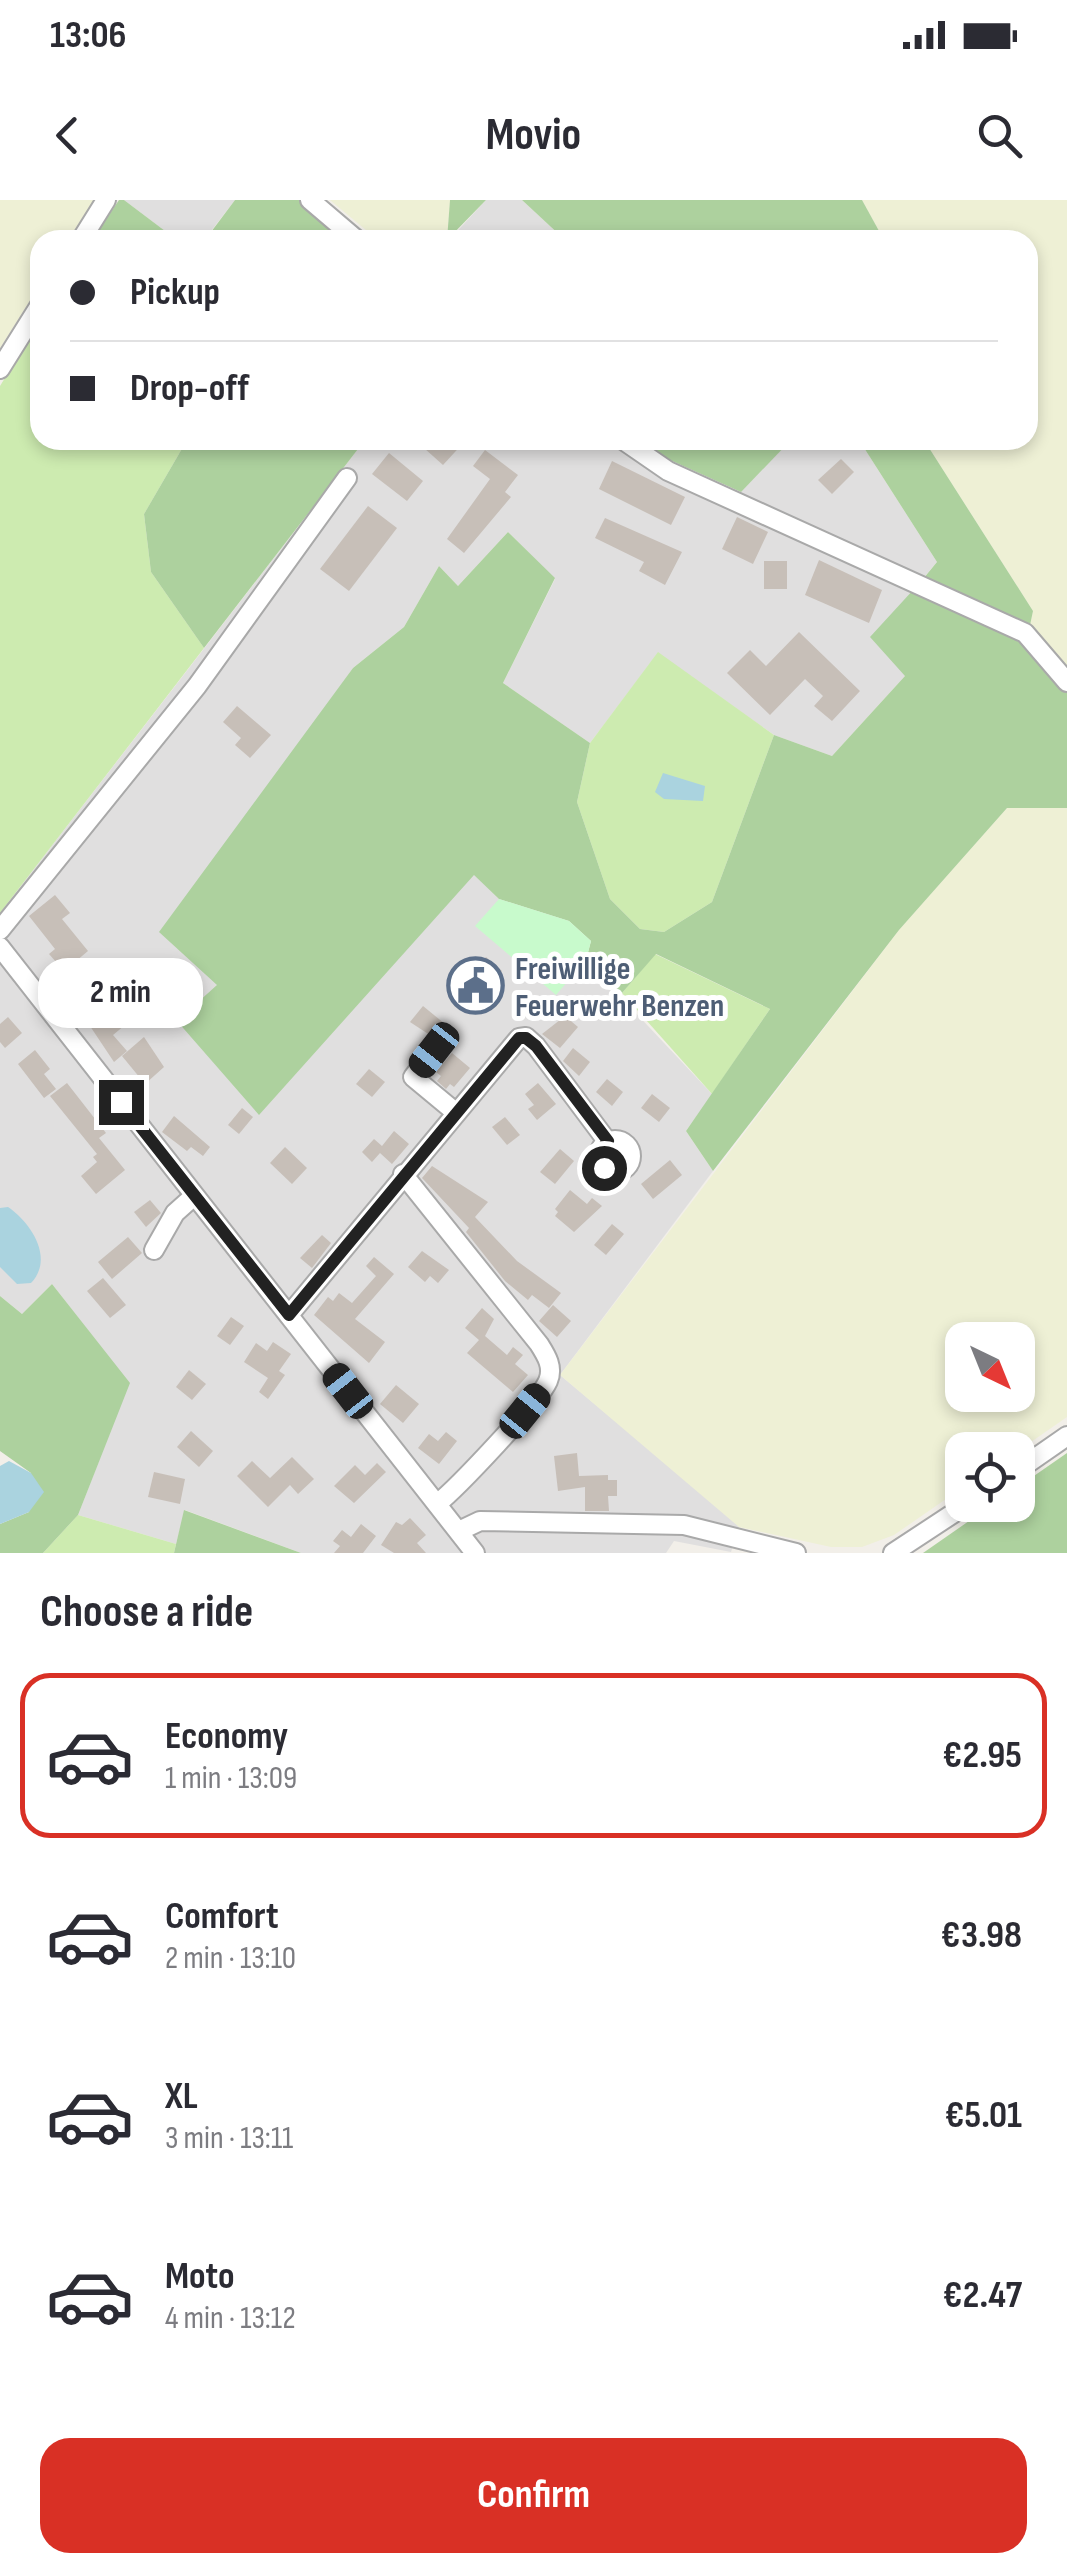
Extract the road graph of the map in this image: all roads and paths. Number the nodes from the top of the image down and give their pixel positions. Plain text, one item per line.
1 (106, 200) edge
2 (310, 200) edge
3 (86, 230) edge
4 (345, 230) edge
5 (30, 321) edge
6 (0, 369) edge
7 (638, 450) edge
8 (347, 478) dead end
9 (1067, 682) edge
10 (0, 930) edge
11 (0, 947) edge
12 (434, 1050) dead end
13 (454, 1111) junction
14 (608, 1141) dead end
15 (403, 1174) junction
16 (194, 1196) junction
17 (154, 1250) dead end
18 (289, 1315) junction
19 (1067, 1436) edge
20 (1035, 1458) edge
21 (437, 1504) junction
22 (945, 1519) edge
23 (458, 1531) junction
24 (475, 1553) edge
25 (796, 1553) edge
26 (893, 1553) edge

1 - 3 street
2 - 4 street
5 - 6 street
7 - 9 street
8 - 10 street
11 - 16 street
12 - 13 street
13 - 14 street
13 - 15 street
15 - 18 street
15 - 21 street
16 - 17 street
16 - 18 street
18 - 21 street
19 - 20 street
21 - 23 street
22 - 26 street
23 - 24 street
23 - 25 street

